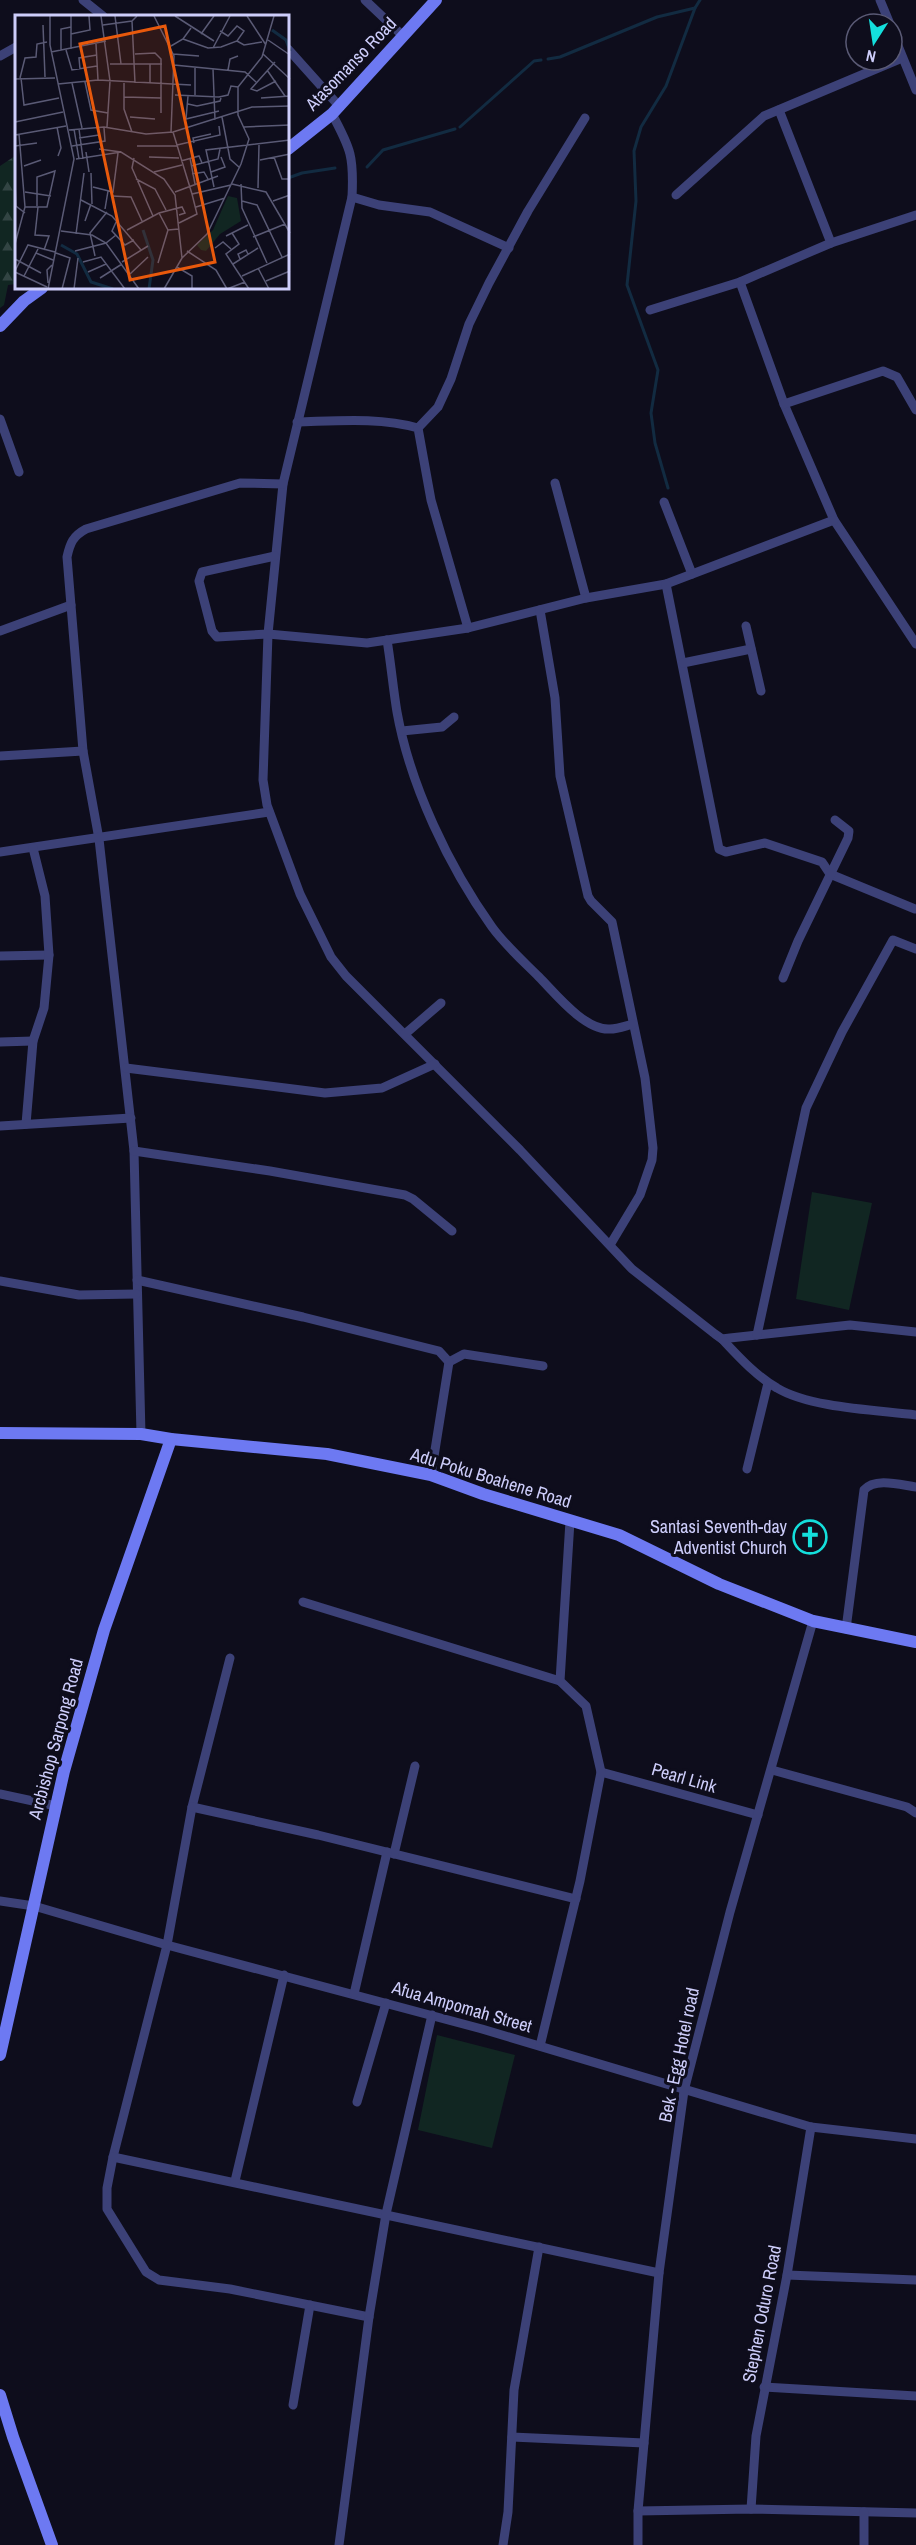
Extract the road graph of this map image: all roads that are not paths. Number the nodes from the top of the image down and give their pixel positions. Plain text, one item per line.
1 (83, 0) edge
2 (365, 0) edge
3 (436, 0) edge
4 (102, 15) edge
5 (404, 36) junction
6 (15, 48) edge
7 (290, 52) edge
8 (0, 56) edge
9 (904, 63) edge
10 (869, 72) edge
11 (916, 90) edge
12 (335, 110) junction
13 (778, 110) junction
14 (585, 118) dead end
15 (290, 147) edge
16 (676, 195) dead end
17 (352, 197) junction
18 (916, 215) edge
19 (831, 243) junction
20 (509, 248) junction
21 (740, 282) junction
22 (39, 290) edge
23 (650, 310) dead end
24 (0, 326) edge
25 (783, 404) junction
26 (916, 410) edge
27 (0, 419) edge
28 (297, 423) junction
29 (418, 428) junction
30 (19, 472) dead end
31 (555, 483) dead end
32 (283, 484) junction
33 (664, 502) dead end
34 (834, 520) junction
35 (275, 556) junction
36 (692, 574) junction
37 (666, 584) junction
38 (585, 598) junction
39 (71, 605) junction
40 (540, 610) junction
41 (746, 627) dead end
42 (468, 628) junction
43 (0, 631) edge
44 (268, 634) junction
45 (387, 640) junction
46 (916, 644) edge
47 (751, 649) junction
48 (683, 663) junction
49 (761, 691) dead end
50 (454, 717) dead end
51 (402, 731) junction
52 (84, 751) junction
53 (0, 756) edge
54 (269, 812) junction
55 (835, 820) dead end
56 (99, 839) junction
57 (33, 848) junction
58 (0, 852) edge
59 (831, 874) junction
60 (915, 909) edge
61 (916, 949) edge
62 (49, 955) junction
63 (0, 956) edge
64 (783, 978) dead end
65 (441, 1003) dead end
66 (633, 1024) junction
67 (405, 1034) junction
68 (33, 1041) junction
69 (0, 1042) edge
70 (435, 1064) junction
71 (126, 1068) junction
72 (131, 1118) junction
73 (26, 1124) junction
74 (0, 1126) edge
75 (134, 1150) junction
76 (452, 1231) dead end
77 (610, 1245) junction
78 (137, 1280) junction
79 (0, 1281) edge
80 (136, 1294) junction
81 (916, 1332) edge
82 (757, 1335) junction
83 (722, 1339) junction
84 (449, 1362) junction
85 (543, 1366) dead end
86 (768, 1383) junction
87 (916, 1415) edge
88 (0, 1433) edge
89 (141, 1434) junction
90 (171, 1439) junction
91 (747, 1469) dead end
92 (431, 1475) junction
93 (916, 1486) edge
94 (570, 1521) junction
95 (303, 1602) dead end
96 (813, 1621) junction
97 (846, 1629) junction
98 (916, 1642) edge
99 (230, 1658) dead end
100 (560, 1681) junction
101 (415, 1766) dead end
102 (772, 1770) junction
103 (601, 1772) junction
104 (0, 1794) edge
105 (56, 1806) junction
106 (192, 1807) junction
107 (916, 1813) edge
108 (758, 1815) junction
109 (391, 1853) junction
110 (576, 1899) junction
111 (0, 1901) edge
112 (34, 1906) junction
113 (167, 1945) junction
114 (284, 1975) junction
115 (354, 1994) junction
116 (386, 2003) junction
117 (432, 2015) junction
118 (540, 2046) junction
119 (0, 2055) edge
120 (684, 2091) junction
121 (357, 2102) dead end
122 (811, 2127) junction
123 (916, 2139) edge
124 (113, 2157) junction
125 (235, 2181) junction
126 (386, 2214) junction
127 (539, 2247) junction
128 (659, 2273) junction
129 (788, 2275) junction
130 (916, 2280) edge
131 (309, 2305) junction
132 (369, 2317) junction
133 (764, 2387) junction
134 (0, 2395) edge
135 (916, 2396) edge
136 (294, 2405) dead end
137 (512, 2437) junction
138 (644, 2443) junction
139 (751, 2509) junction
140 (638, 2511) junction
141 (864, 2512) junction
142 (916, 2513) edge
143 (52, 2545) edge
144 (339, 2545) edge
145 (503, 2545) edge
146 (638, 2545) edge
147 (864, 2545) edge

1 - 4 street
2 - 5 street
3 - 5 street, Atasomanso Road
5 - 12 street, Atasomanso Road
6 - 8 street
7 - 12 street
9 - 11 street
10 - 13 street
12 - 15 street, Atasomanso Road
12 - 17 street
13 - 16 street
13 - 19 street
14 - 20 street
17 - 20 street
17 - 28 street
18 - 19 street
19 - 21 street
20 - 29 street
21 - 23 street
21 - 25 street
22 - 24 street
25 - 26 street
25 - 34 street
27 - 30 street
28 - 29 street
28 - 32 street
29 - 42 street
31 - 38 street
32 - 35 street
32 - 39 street
33 - 36 street
34 - 36 street
34 - 46 street
35 - 44 street
35 - 44 street
36 - 37 street
37 - 38 street
37 - 48 street
38 - 40 street
39 - 43 street
39 - 52 street
40 - 42 street
40 - 66 street
41 - 47 street
42 - 45 street
44 - 45 street
44 - 54 street
45 - 51 street
47 - 48 street
47 - 49 street
48 - 59 street
50 - 51 street
51 - 66 street
52 - 53 street
52 - 56 street
54 - 56 street
54 - 67 street
55 - 59 street
56 - 57 street
56 - 71 street
57 - 58 street
57 - 62 street
59 - 60 street
59 - 64 street
61 - 82 street
62 - 63 street
62 - 68 street
65 - 67 street
66 - 77 street
67 - 70 street
68 - 69 street
68 - 73 street
70 - 71 street
70 - 77 street
71 - 72 street
72 - 73 street
72 - 75 street
73 - 74 street
75 - 76 street
75 - 78 street
77 - 83 street
78 - 80 street
78 - 84 street
79 - 80 street
80 - 89 street
81 - 82 street
82 - 83 street
83 - 86 street
84 - 85 street
84 - 92 street
86 - 87 street
86 - 91 street
88 - 89 street, Adu Poku Boahene Road
89 - 90 street, Adu Poku Boahene Road
90 - 92 street, Adu Poku Boahene Road
90 - 105 street, Arcbishop Sarpong Road
92 - 94 street, Adu Poku Boahene Road
93 - 97 street
94 - 96 street, Adu Poku Boahene Road
94 - 100 street
95 - 100 street
96 - 97 street, Adu Poku Boahene Road
96 - 102 street, Bek - Egg Hotel road
97 - 98 street, Adu Poku Boahene Road
99 - 106 street
100 - 103 street
101 - 109 street
102 - 107 street
102 - 108 street, Bek - Egg Hotel road
103 - 108 street, Pearl Link
103 - 110 street
104 - 105 street
105 - 112 street, Arcbishop Sarpong Road
106 - 109 street
106 - 113 street
108 - 120 street, Bek - Egg Hotel road
109 - 110 street
109 - 115 street
110 - 118 street
111 - 112 street, Afua Ampomah Street
112 - 113 street, Afua Ampomah Street
112 - 119 street, Arcbishop Sarpong Road
113 - 114 street, Afua Ampomah Street
113 - 124 street
114 - 115 street, Afua Ampomah Street
114 - 125 street
115 - 116 street, Afua Ampomah Street
116 - 117 street, Afua Ampomah Street
116 - 121 street
117 - 118 street, Afua Ampomah Street
117 - 126 street
118 - 120 street, Afua Ampomah Street
120 - 122 street, Afua Ampomah Street
120 - 128 street, Bek - Egg Hotel road
122 - 123 street, Afua Ampomah Street
122 - 129 street, Stephen Oduro Road
124 - 125 street
124 - 131 street
125 - 126 street
126 - 127 street
126 - 132 street
127 - 128 street
127 - 137 street
128 - 138 street, Bek - Egg Hotel road
129 - 130 street
129 - 133 street, Stephen Oduro Road
131 - 132 street
131 - 136 street
132 - 144 street
133 - 135 street
133 - 139 street, Stephen Oduro Road
134 - 143 street
137 - 138 street
137 - 145 street
138 - 140 street, Bek - Egg Hotel road
139 - 140 street
139 - 141 street
140 - 146 street, Bek - Egg Hotel road
141 - 142 street
141 - 147 street

